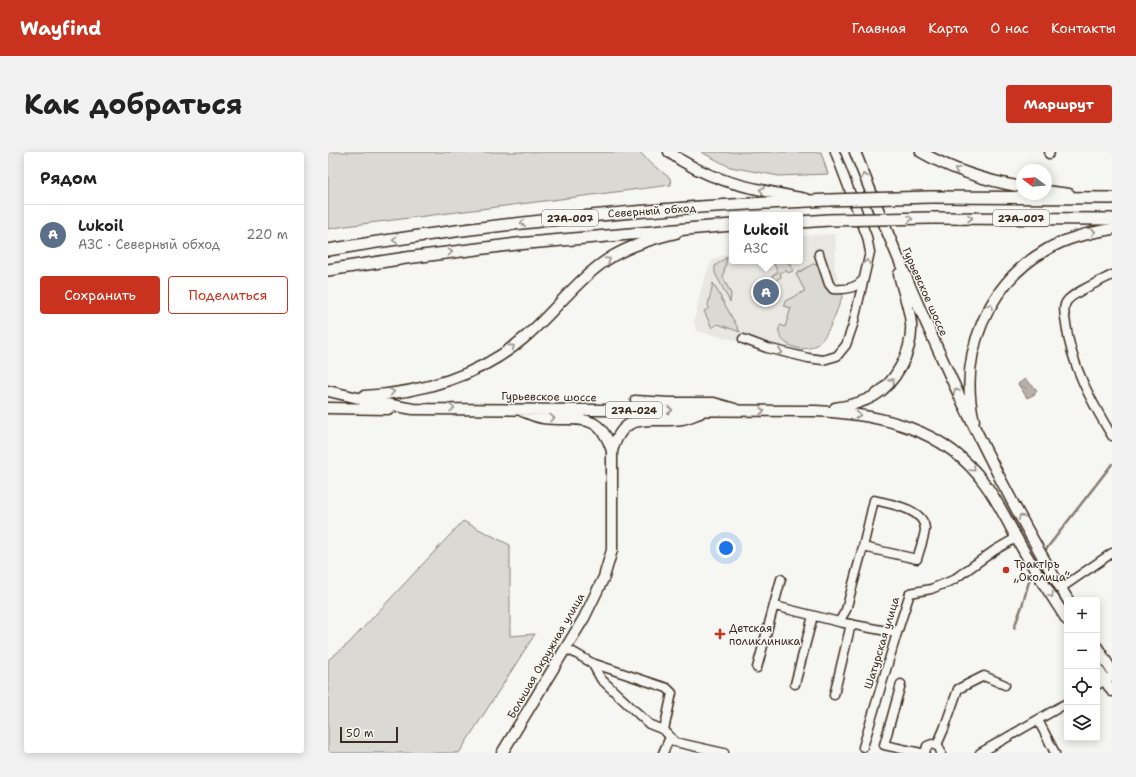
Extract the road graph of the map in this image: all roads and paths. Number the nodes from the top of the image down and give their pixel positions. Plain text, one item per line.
1 (669, 152) edge
2 (835, 152) edge
3 (855, 152) edge
4 (921, 152) edge
5 (1016, 186) edge
6 (1052, 192) edge
7 (1087, 197) junction
8 (1112, 198) edge
9 (814, 200) junction
10 (1112, 219) edge
11 (803, 222) edge
12 (729, 225) edge
13 (720, 226) junction
14 (1112, 229) edge
15 (328, 250) edge
16 (894, 251) junction
17 (819, 254) dead end
18 (328, 270) edge
19 (1112, 274) edge
20 (863, 280) junction
21 (744, 339) dead end
22 (328, 391) edge
23 (354, 396) junction
24 (635, 400) dead end
25 (328, 408) edge
26 (514, 408) junction
27 (413, 409) junction
28 (743, 410) junction
29 (707, 411) junction
30 (819, 411) junction
31 (1112, 436) edge
32 (979, 439) junction
33 (612, 451) junction
34 (1014, 534) junction
35 (863, 547) junction
36 (1112, 553) edge
37 (781, 579) dead end
38 (1061, 588) junction
39 (1066, 597) edge
40 (775, 606) junction
41 (1064, 615) edge
42 (813, 616) junction
43 (839, 622) junction
44 (851, 624) junction
45 (897, 634) junction
46 (565, 649) junction
47 (1100, 652) edge
48 (592, 663) junction
49 (758, 668) dead end
50 (1098, 669) edge
51 (1112, 670) edge
52 (1105, 680) edge
53 (795, 684) dead end
54 (902, 684) dead end
55 (1006, 685) dead end
56 (1112, 691) edge
57 (834, 695) dead end
58 (1064, 705) edge
59 (1038, 720) junction
60 (664, 730) junction
61 (670, 737) junction
62 (863, 747) dead end
63 (942, 751) edge
64 (502, 753) edge
65 (663, 753) edge
66 (724, 753) edge
67 (921, 753) edge
68 (925, 753) edge
69 (980, 753) edge
70 (1055, 753) edge

9 -> 1 main road
20 -> 2 street
16 -> 3 main road, Гурьевское шоссе
5 -> 4 main road
6 - 7 main road
7 - 8 highway, 27А-007
7 - 9 highway, Северный обход / 27А-007, bridge
9 -> 15 highway, Северный обход / 27А-007
11 -> 10 highway, 27А-007, bridge
12 - 13 highway, Северный обход / 27А-007
18 -> 13 highway, Северный обход / 27А-007
23 -> 13 main road
32 -> 14 main road
30 -> 16 main road
32 -> 16 main road, Гурьевское шоссе
17 - 20 street
19 - 31 street
21 -> 20 street
22 - 23 main road, Гурьевское шоссе / 27А-024
23 - 27 main road, Гурьевское шоссе / 27А-024
24 - 28 street
25 - 27 main road
27 -> 26 main road, Гурьевское шоссе / 27А-024
26 -> 29 main road, Гурьевское шоссе / 27А-024
26 -> 33 main road
28 - 29 main road, Гурьевское шоссе / 27А-024
28 -> 30 main road, Гурьевское шоссе / 27А-024
29 - 33 main road
30 -> 34 main road
38 -> 32 main road
33 - 46 main road, Большая Окружная улица
34 -> 41 main road
34 - 45 street, Шатурская улица
35 - 35 street
35 - 43 street
36 - 38 street
37 - 40 street
38 - 39 main road
40 - 42 street
40 - 49 street
42 - 43 street
42 - 53 street
43 - 44 street
44 - 45 street
44 - 57 street
45 - 62 street, Шатурская улица
46 - 48 street
46 - 64 main road, Большая Окружная улица
47 - 51 main road
48 - 60 street
48 - 60 street
50 - 52 main road
52 - 56 main road
54 - 67 street
55 - 63 street
58 - 59 street
59 - 69 street
59 - 70 street
60 - 61 street
61 - 65 street
61 - 66 street
63 - 68 street

